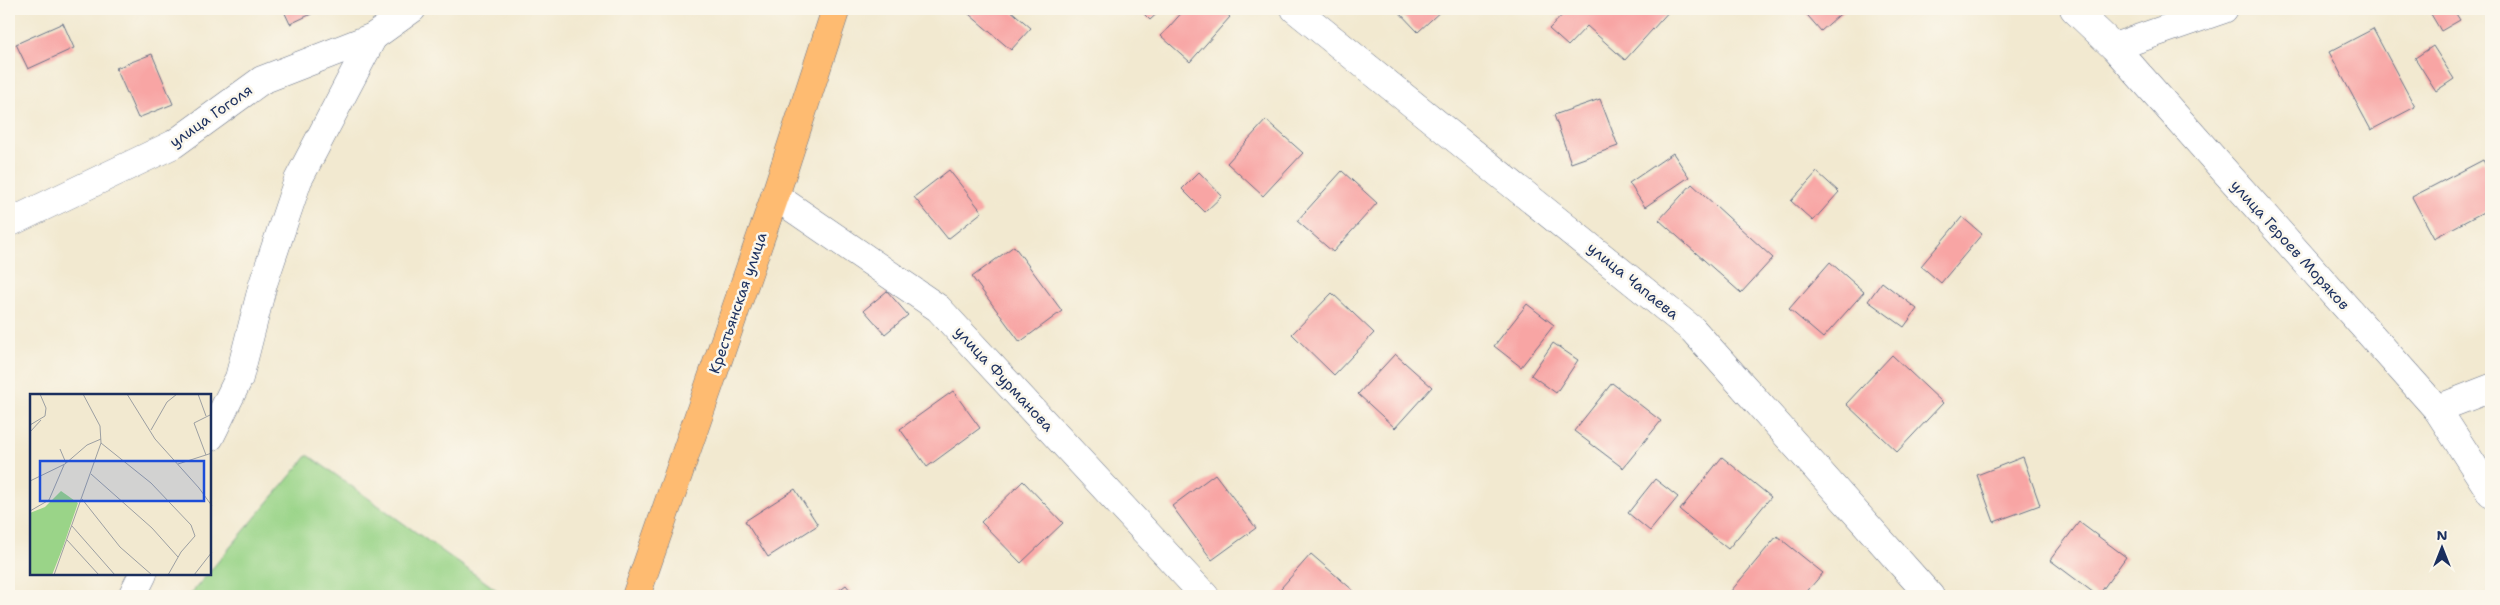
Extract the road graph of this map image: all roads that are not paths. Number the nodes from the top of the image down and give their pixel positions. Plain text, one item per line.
1 (836, 9) edge
2 (1295, 9) edge
3 (2074, 9) edge
4 (2224, 9) edge
5 (391, 19) edge
6 (2114, 47) junction
7 (775, 196) junction
8 (9, 223) edge
9 (2491, 388) edge
10 (2437, 409) junction
11 (211, 435) edge
12 (2491, 493) edge
13 (142, 575) edge
14 (643, 592) edge
15 (132, 596) edge
16 (1205, 596) edge
17 (1930, 596) edge

1 - 7 main road, Крестьянская улица
2 - 17 street, улица Чапаева
3 - 6 street, улица Героев Моряков
4 - 6 street
5 - 8 street, улица Гоголя
5 - 11 street
6 - 10 street, улица Героев Моряков
7 - 14 main road, Крестьянская улица
7 - 16 street, улица Фурманова
9 - 10 street
10 - 12 street, улица Героев Моряков
13 - 15 street

